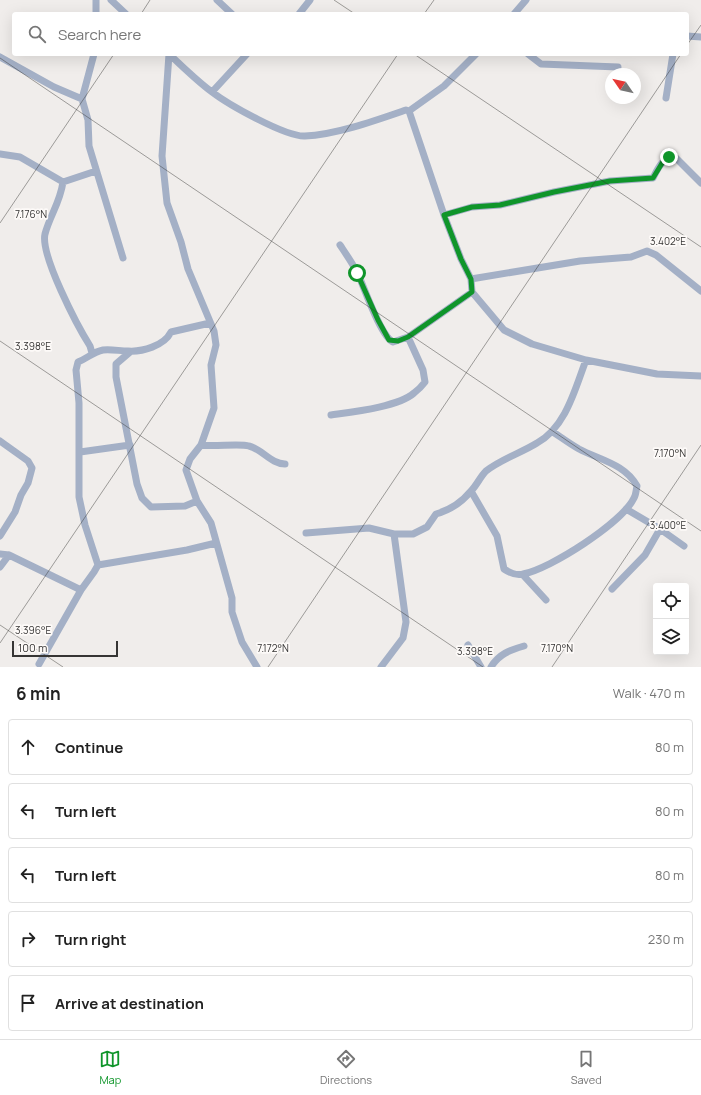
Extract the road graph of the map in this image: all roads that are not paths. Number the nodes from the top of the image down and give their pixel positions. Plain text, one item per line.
1 (96, 0) edge
2 (111, 0) edge
3 (217, 0) edge
4 (310, 0) edge
5 (526, 0) edge
6 (96, 12) edge
7 (124, 12) edge
8 (230, 12) edge
9 (301, 12) edge
10 (516, 12) edge
11 (689, 36) edge
12 (701, 37) edge
13 (93, 56) edge
14 (169, 56) edge
15 (171, 56) edge
16 (245, 56) edge
17 (474, 56) edge
18 (531, 56) edge
19 (673, 56) edge
20 (0, 57) edge
21 (618, 68) dead end
22 (212, 92) junction
23 (666, 98) dead end
24 (82, 99) junction
25 (409, 111) junction
26 (0, 154) edge
27 (96, 171) junction
28 (62, 182) junction
29 (701, 183) edge
30 (444, 215) junction
31 (340, 245) dead end
32 (123, 258) dead end
33 (471, 279) junction
34 (701, 291) edge
35 (472, 292) junction
36 (210, 323) junction
37 (408, 337) junction
38 (130, 352) junction
39 (92, 353) junction
40 (586, 360) junction
41 (701, 376) edge
42 (331, 415) dead end
43 (553, 432) junction
44 (0, 442) edge
45 (130, 445) junction
46 (201, 445) junction
47 (80, 452) junction
48 (285, 464) dead end
49 (471, 492) junction
50 (197, 501) junction
51 (626, 509) junction
52 (660, 529) junction
53 (306, 533) dead end
54 (394, 534) junction
55 (0, 536) edge
56 (216, 543) junction
57 (684, 546) dead end
58 (0, 554) edge
59 (9, 555) junction
60 (98, 565) junction
61 (0, 567) edge
62 (523, 575) junction
63 (612, 589) dead end
64 (81, 590) junction
65 (546, 600) dead end
66 (468, 645) dead end
67 (524, 646) dead end
68 (39, 664) dead end
69 (257, 667) edge
70 (382, 667) edge
71 (480, 667) edge
72 (491, 667) edge

1 - 6 street
2 - 7 street
3 - 8 street
4 - 9 street
5 - 10 street
11 - 12 street
13 - 24 street
14 - 36 street
15 - 22 street
16 - 22 street
17 - 25 street
18 - 21 street
19 - 23 street
20 - 24 street
22 - 25 street
24 - 27 street
25 - 30 street
26 - 28 street
27 - 28 street
27 - 32 street
28 - 39 street
29 - 30 street
30 - 33 street
31 - 37 street
33 - 34 street
33 - 35 street
35 - 37 street
35 - 40 street
36 - 38 street
36 - 46 street
37 - 42 street
38 - 39 street
38 - 45 street
39 - 47 street
40 - 41 street
40 - 43 street
43 - 49 street
43 - 51 street
44 - 55 street
45 - 47 street
45 - 50 street
46 - 48 street
46 - 50 street
47 - 60 street
49 - 54 street
49 - 62 street
50 - 56 street
51 - 52 street
51 - 62 street
52 - 57 street
52 - 63 street
53 - 54 street
54 - 70 street
56 - 60 street
56 - 69 street
58 - 59 street
59 - 61 street
59 - 64 street
60 - 64 street
62 - 65 street
64 - 68 street
66 - 71 street
67 - 72 street

